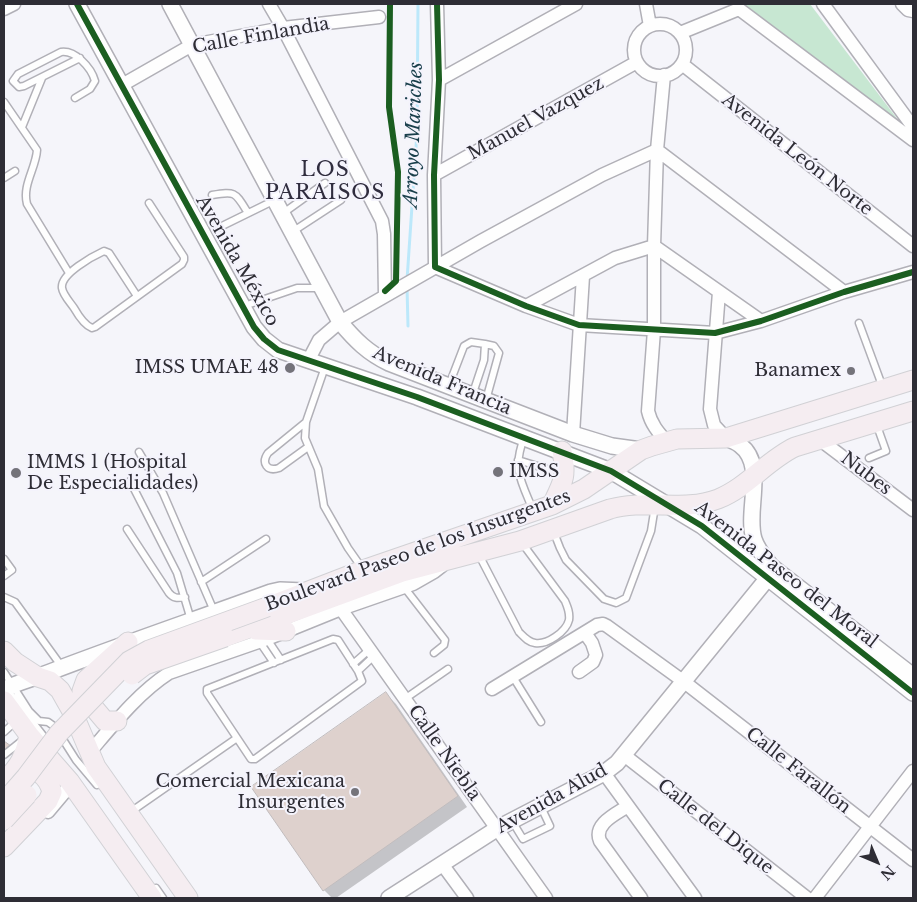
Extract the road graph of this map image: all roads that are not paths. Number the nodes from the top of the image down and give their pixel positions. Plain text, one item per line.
1 (14, 4) edge
2 (77, 4) edge
3 (170, 4) edge
4 (269, 4) edge
5 (437, 4) edge
6 (576, 4) edge
7 (646, 4) edge
8 (823, 4) edge
9 (738, 6) edge
10 (4, 8) edge
11 (379, 17) dead end
12 (650, 26) junction
13 (283, 28) junction
14 (680, 34) junction
15 (192, 45) junction
16 (80, 58) junction
17 (637, 62) junction
18 (682, 64) junction
19 (664, 75) junction
20 (42, 78) junction
21 (439, 80) junction
22 (122, 85) junction
23 (75, 98) dead end
24 (4, 102) edge
25 (22, 127) junction
26 (913, 127) edge
27 (913, 140) edge
28 (657, 150) junction
29 (15, 171) dead end
30 (434, 175) junction
31 (4, 178) edge
32 (325, 183) dead end
33 (212, 195) dead end
34 (275, 200) junction
35 (341, 200) dead end
36 (149, 203) dead end
37 (248, 213) junction
38 (282, 214) junction
39 (220, 226) dead end
40 (292, 232) junction
41 (654, 246) junction
42 (913, 246) edge
43 (435, 267) junction
44 (913, 272) edge
45 (69, 273) junction
46 (583, 276) junction
47 (322, 288) junction
48 (719, 292) junction
49 (844, 292) junction
50 (137, 296) junction
51 (385, 296) junction
52 (526, 306) junction
53 (244, 309) junction
54 (761, 321) junction
55 (340, 322) junction
56 (859, 323) dead end
57 (579, 325) junction
58 (654, 330) junction
59 (715, 333) junction
60 (485, 344) junction
61 (308, 361) junction
62 (325, 367) junction
63 (913, 380) edge
64 (449, 387) junction
65 (884, 389) junction
66 (479, 398) junction
67 (913, 411) edge
68 (306, 422) junction
69 (875, 422) junction
70 (573, 434) junction
71 (525, 437) junction
72 (726, 438) junction
73 (819, 439) junction
74 (666, 441) junction
75 (308, 447) junction
76 (641, 450) junction
77 (562, 451) junction
78 (139, 452) dead end
79 (869, 458) dead end
80 (518, 460) junction
81 (547, 470) dead end
82 (611, 471) junction
83 (753, 478) junction
84 (130, 481) dead end
85 (552, 504) junction
86 (662, 505) junction
87 (913, 510) edge
88 (533, 511) junction
89 (127, 529) dead end
90 (553, 529) junction
91 (266, 539) dead end
92 (520, 540) junction
93 (477, 552) junction
94 (451, 558) junction
95 (4, 559) edge
96 (363, 570) junction
97 (4, 576) edge
98 (767, 579) junction
99 (201, 582) junction
100 (404, 587) junction
101 (308, 591) junction
102 (4, 597) edge
103 (185, 597) junction
104 (341, 609) junction
105 (215, 612) junction
106 (191, 620) junction
107 (286, 631) joint
108 (585, 633) junction
109 (257, 637) junction
110 (128, 642) junction
111 (4, 652) edge
112 (373, 652) junction
113 (434, 653) dead end
114 (281, 660) junction
115 (274, 662) junction
116 (354, 664) junction
117 (62, 667) junction
118 (448, 668) dead end
119 (358, 671) junction
120 (579, 672) dead end
121 (913, 676) edge
122 (38, 677) junction
123 (513, 677) junction
124 (683, 682) junction
125 (492, 690) dead end
126 (913, 693) edge
127 (406, 698) junction
128 (8, 702) edge
129 (117, 721) junction
130 (541, 722) dead end
131 (237, 738) junction
132 (54, 749) dead end
133 (89, 752) junction
134 (624, 755) junction
135 (8, 769) edge
136 (913, 771) edge
137 (604, 772) junction
138 (75, 780) junction
139 (100, 788) dead end
140 (4, 802) edge
141 (540, 806) junction
142 (628, 806) junction
143 (128, 814) junction
144 (4, 820) edge
145 (512, 821) junction
146 (869, 827) junction
147 (498, 828) junction
148 (4, 847) edge
149 (4, 858) edge
150 (913, 860) edge
151 (442, 864) junction
152 (152, 890) edge
153 (163, 898) edge
154 (188, 898) edge
155 (389, 898) edge
156 (467, 898) edge
157 (546, 898) edge
158 (641, 898) edge
159 (695, 898) edge
160 (807, 898) edge
161 (815, 898) edge

1 - 10 street
2 - 22 street, Avenida México
3 - 15 street, Avenida Francia
4 - 13 street
5 - 21 street
6 - 21 street
7 - 12 street
8 - 26 street
9 - 14 street
9 - 27 street
11 - 13 street, Calle Finlandia
12 - 14 street
12 - 17 street
13 - 15 street, Calle Finlandia
13 - 51 street
14 - 18 street
15 - 22 street, Calle Finlandia
15 - 34 street, Avenida Francia
16 - 20 lane
16 - 20 lane
16 - 23 lane
17 - 19 street
17 - 30 street, Manuel Vazquez
18 - 19 street
18 - 42 street, Avenida León Norte
19 - 28 street
20 - 25 lane
21 - 30 street
22 - 53 street, Avenida México
24 - 25 lane
25 - 45 lane
28 - 41 street
28 - 43 street
28 - 49 street
29 - 31 lane
30 - 43 street
32 - 38 lane
33 - 37 lane
34 - 37 lane
34 - 38 street, Avenida Francia
35 - 40 lane
36 - 50 lane
37 - 39 lane
38 - 40 street, Avenida Francia
40 - 47 street, Avenida Francia
41 - 46 street
41 - 48 street
41 - 58 street
43 - 51 street
43 - 52 street
44 - 49 street
45 - 50 lane
45 - 50 lane
46 - 52 street
46 - 57 street
47 - 53 lane
47 - 55 street, Avenida Francia
48 - 54 street
48 - 59 street
49 - 54 street
51 - 55 street
52 - 57 street
53 - 61 street, Avenida México
54 - 59 street
55 - 61 street
55 - 64 street, Avenida Francia
56 - 65 lane
57 - 58 street
57 - 70 street
58 - 59 street
58 - 74 street
59 - 72 street
60 - 64 lane
60 - 66 lane
60 - 66 lane
61 - 62 street, Avenida México
62 - 68 lane
62 - 71 street, Avenida México
63 - 65 main road, Boulevard Paseo de los Insurgentes
64 - 66 street, Avenida Francia
65 - 72 main road, Boulevard Paseo de los Insurgentes
66 - 70 street, Avenida Francia
67 - 69 main road, Boulevard Paseo de los Insurgentes
68 - 75 lane
68 - 75 lane
69 - 73 main road, Boulevard Paseo de los Insurgentes
69 - 79 lane
70 - 76 street, Avenida Francia
71 - 77 street, Avenida México
71 - 80 lane
72 - 74 main road, Boulevard Paseo de los Insurgentes
72 - 83 street, Avenida Paseo del Moral
73 - 83 main road, Boulevard Paseo de los Insurgentes
73 - 87 street, Nubes
74 - 76 main road, Boulevard Paseo de los Insurgentes
75 - 96 lane
76 - 82 main road, Boulevard Paseo de los Insurgentes
77 - 82 street, Avenida México
77 - 85 main road
78 - 99 lane
80 - 81 lane
80 - 88 lane
82 - 85 main road, Boulevard Paseo de los Insurgentes
82 - 86 street, Avenida Paseo del Moral
83 - 86 main road, Boulevard Paseo de los Insurgentes
83 - 121 street, Avenida Paseo del Moral
84 - 103 lane
85 - 88 main road, Boulevard Paseo de los Insurgentes
86 - 90 main road, Boulevard Paseo de los Insurgentes
86 - 90 lane
86 - 98 street, Avenida Paseo del Moral
88 - 96 main road, Boulevard Paseo de los Insurgentes
89 - 103 lane
90 - 92 main road, Boulevard Paseo de los Insurgentes
91 - 99 lane
92 - 93 main road, Boulevard Paseo de los Insurgentes
92 - 93 lane
93 - 94 main road, Boulevard Paseo de los Insurgentes
94 - 100 street
94 - 109 main road, Boulevard Paseo de los Insurgentes
95 - 97 lane
96 - 101 main road, Boulevard Paseo de los Insurgentes
98 - 124 street, Avenida Alud
98 - 126 street, Avenida Paseo del Moral
99 - 105 lane
100 - 104 street
100 - 113 lane
101 - 105 street
101 - 140 main road, Boulevard Paseo de los Insurgentes, bridge
102 - 117 lane
103 - 106 lane
104 - 107 street
104 - 112 street, Calle Niebla
105 - 106 street
106 - 110 street
107 - 109 main road
108 - 120 street
108 - 123 street, Calle Farallón
108 - 124 street, Calle Farallón
109 - 114 lane
109 - 115 lane
109 - 129 street
109 - 144 main road, Boulevard Paseo de los Insurgentes, bridge
110 - 117 street
110 - 129 main road
111 - 122 main road
112 - 116 lane
112 - 119 lane
112 - 127 street, Calle Niebla
114 - 115 lane
114 - 116 lane
115 - 131 lane
116 - 119 lane
117 - 122 street
118 - 127 lane
119 - 131 lane
122 - 128 street
122 - 133 main road
123 - 125 street, Calle Farallón
123 - 130 lane
124 - 134 street, Avenida Alud
124 - 146 street, Calle Farallón
127 - 147 street, Calle Niebla
128 - 132 lane
128 - 135 main road
128 - 138 main road
128 - 139 lane
129 - 133 street
131 - 143 lane
133 - 143 main road
134 - 137 street, Avenida Alud
134 - 160 street, Calle del Dique
135 - 148 main road
136 - 146 street
137 - 141 street, Avenida Alud
137 - 142 street
138 - 149 street
138 - 152 main road
141 - 145 street, Avenida Alud
141 - 145 lane
142 - 158 street
142 - 159 street
143 - 154 main road
145 - 147 street, Avenida Alud
146 - 150 street, Calle Farallón
146 - 161 street
147 - 151 street, Avenida Alud
147 - 157 street, Calle Niebla
151 - 155 street, Avenida Alud
151 - 156 street
152 - 153 lane

